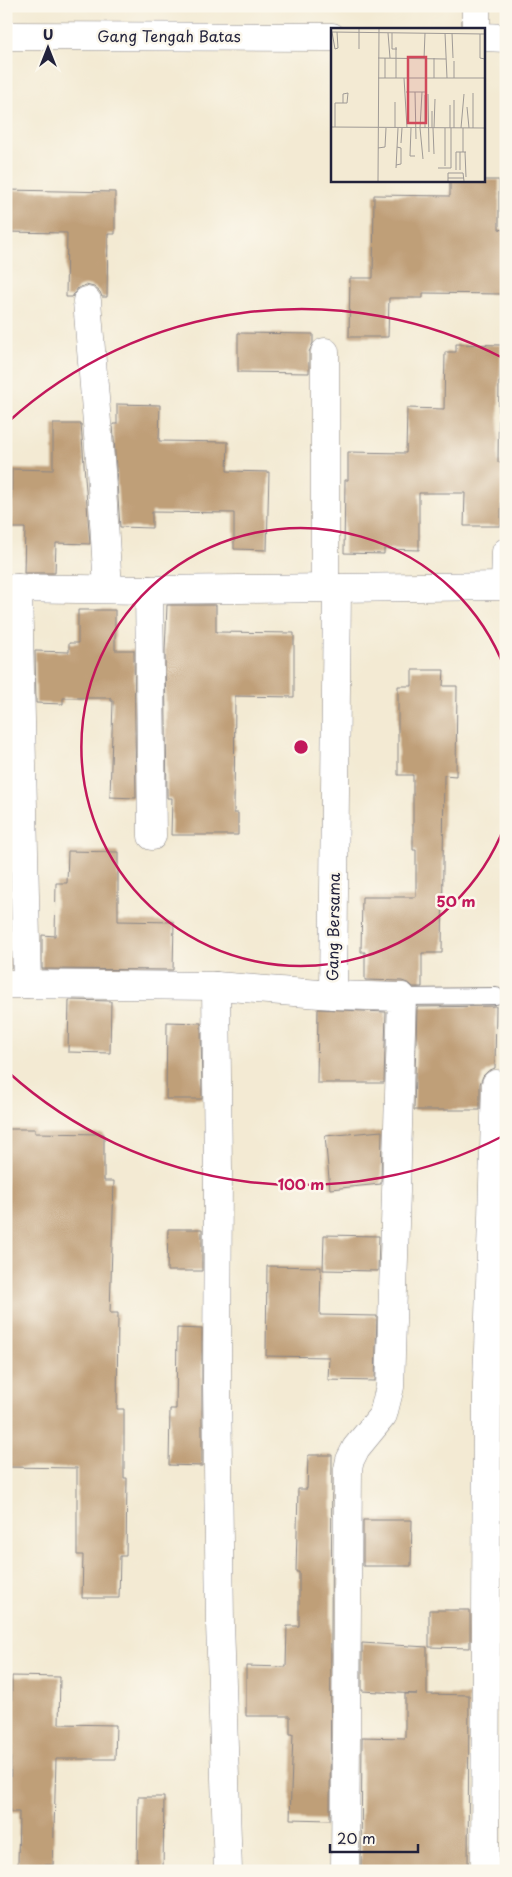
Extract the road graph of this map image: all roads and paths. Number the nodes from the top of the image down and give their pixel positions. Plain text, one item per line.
1 (476, 6) edge
2 (476, 28) edge
3 (6, 36) edge
4 (331, 37) edge
5 (484, 37) edge
6 (506, 38) edge
7 (87, 301) dead end
8 (325, 352) dead end
9 (506, 552) edge
10 (12, 588) edge
11 (331, 588) junction
12 (506, 588) edge
13 (108, 589) junction
14 (148, 590) junction
15 (152, 836) dead end
16 (17, 984) edge
17 (216, 986) junction
18 (333, 995) junction
19 (496, 996) dead end
20 (402, 997) junction
21 (496, 1084) dead end
22 (228, 1871) edge
23 (345, 1871) edge
24 (485, 1871) edge

1 - 2 street
3 - 4 street, Gang Tengah Batas
5 - 6 street
7 - 13 street
8 - 11 street, Gang Bersama
9 - 12 street
10 - 13 street
10 - 16 street
11 - 12 street
11 - 14 street
11 - 18 street, Gang Bersama
13 - 14 street
14 - 15 street
16 - 17 street
17 - 18 street
17 - 22 street
18 - 20 street, Gang Bersama
19 - 20 lane
20 - 23 street
21 - 24 street

